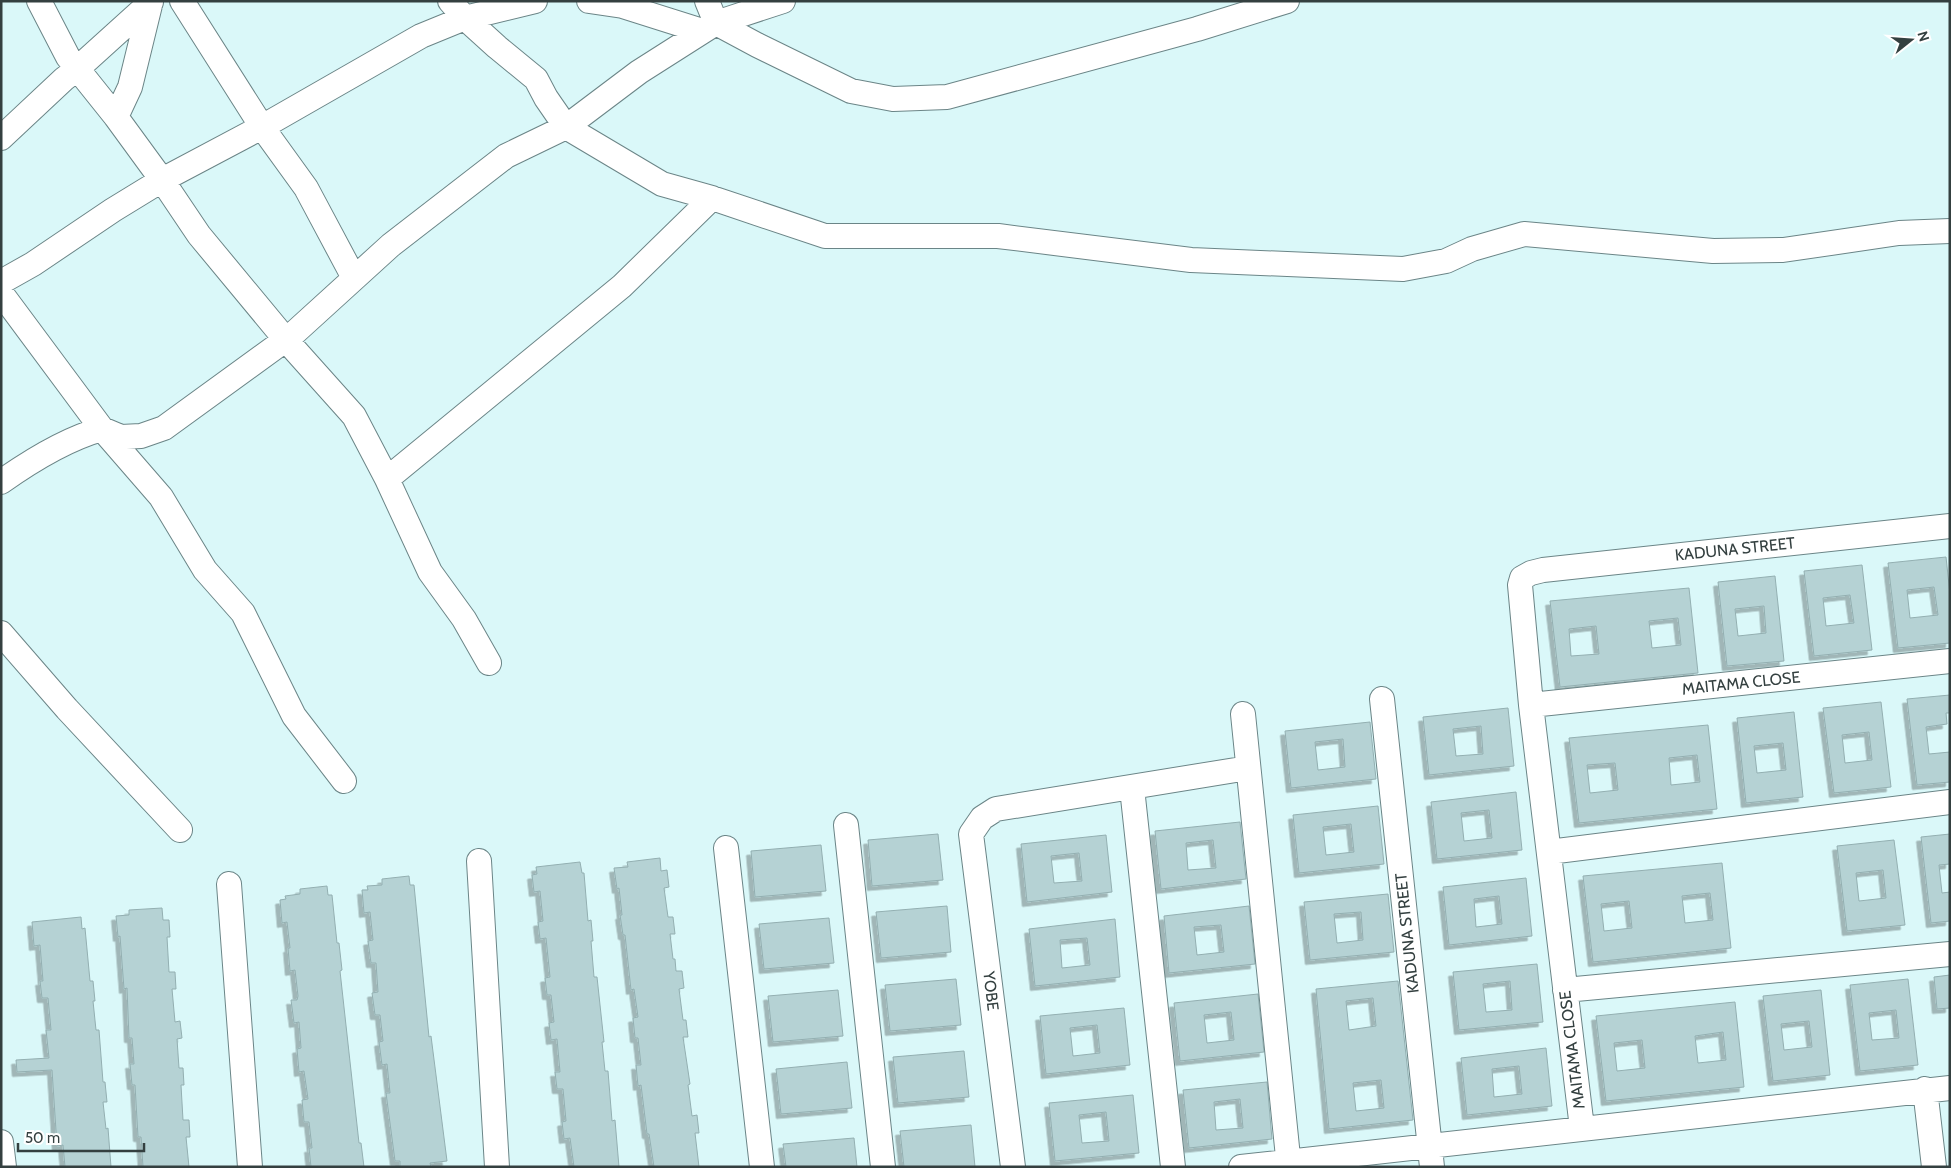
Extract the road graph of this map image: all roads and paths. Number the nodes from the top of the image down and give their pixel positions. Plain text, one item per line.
1 (39, 1) edge
2 (182, 1) edge
3 (535, 1) edge
4 (589, 1) edge
5 (783, 1) edge
6 (1287, 1) edge
7 (151, 2) edge
8 (457, 10) edge
9 (708, 18) edge
10 (78, 69) junction
11 (116, 117) junction
12 (262, 126) junction
13 (566, 128) junction
14 (1, 138) edge
15 (162, 180) junction
16 (712, 198) junction
17 (1950, 231) edge
18 (354, 278) junction
19 (1, 282) edge
20 (1, 293) edge
21 (286, 340) junction
22 (102, 429) junction
23 (387, 479) junction
24 (1, 482) edge
25 (1950, 526) edge
26 (1522, 578) joint
27 (1, 633) edge
28 (1950, 661) edge
29 (489, 663) dead end
30 (1382, 698) dead end
31 (1531, 706) junction
32 (1243, 714) dead end
33 (1248, 768) junction
34 (344, 780) dead end
35 (1132, 788) junction
36 (1950, 802) edge
37 (846, 825) dead end
38 (180, 830) dead end
39 (726, 848) dead end
40 (1549, 852) junction
41 (479, 862) dead end
42 (229, 884) dead end
43 (1950, 954) edge
44 (1565, 990) junction
45 (1950, 1088) edge
46 (1925, 1089) junction
47 (1582, 1128) junction
48 (1431, 1156) edge
49 (1288, 1164) edge
50 (250, 1167) edge
51 (497, 1167) edge
52 (762, 1167) edge
53 (883, 1167) edge
54 (1012, 1167) edge
55 (1172, 1167) edge
56 (1241, 1167) edge
57 (1934, 1167) edge

1 - 10 street
2 - 12 street
3 - 8 street
4 - 9 street
5 - 9 street
6 - 9 street
7 - 10 street
7 - 11 street
8 - 12 street
8 - 13 street
9 - 13 street
10 - 11 street
10 - 14 street
11 - 15 street
12 - 15 street
12 - 18 street
13 - 16 street
13 - 18 street
15 - 19 street
15 - 21 street
16 - 17 street
16 - 23 street
18 - 21 street
20 - 22 street
21 - 22 street
21 - 23 street
22 - 24 street
22 - 34 street
23 - 29 street
25 - 26 street, KADUNA STREET
26 - 31 street, MAITAMA CLOSE
27 - 38 street
28 - 31 street, MAITAMA CLOSE
30 - 48 street, KADUNA STREET
31 - 40 street, MAITAMA CLOSE
32 - 33 street
33 - 35 street
33 - 49 street
35 - 54 street, YOBE
35 - 55 street
36 - 40 street
37 - 53 street
39 - 52 street
40 - 44 street, MAITAMA CLOSE
41 - 51 street
42 - 50 street
43 - 44 street
44 - 47 street, MAITAMA CLOSE
45 - 46 street
46 - 47 street
46 - 57 street
47 - 48 street
48 - 49 street
49 - 56 street

